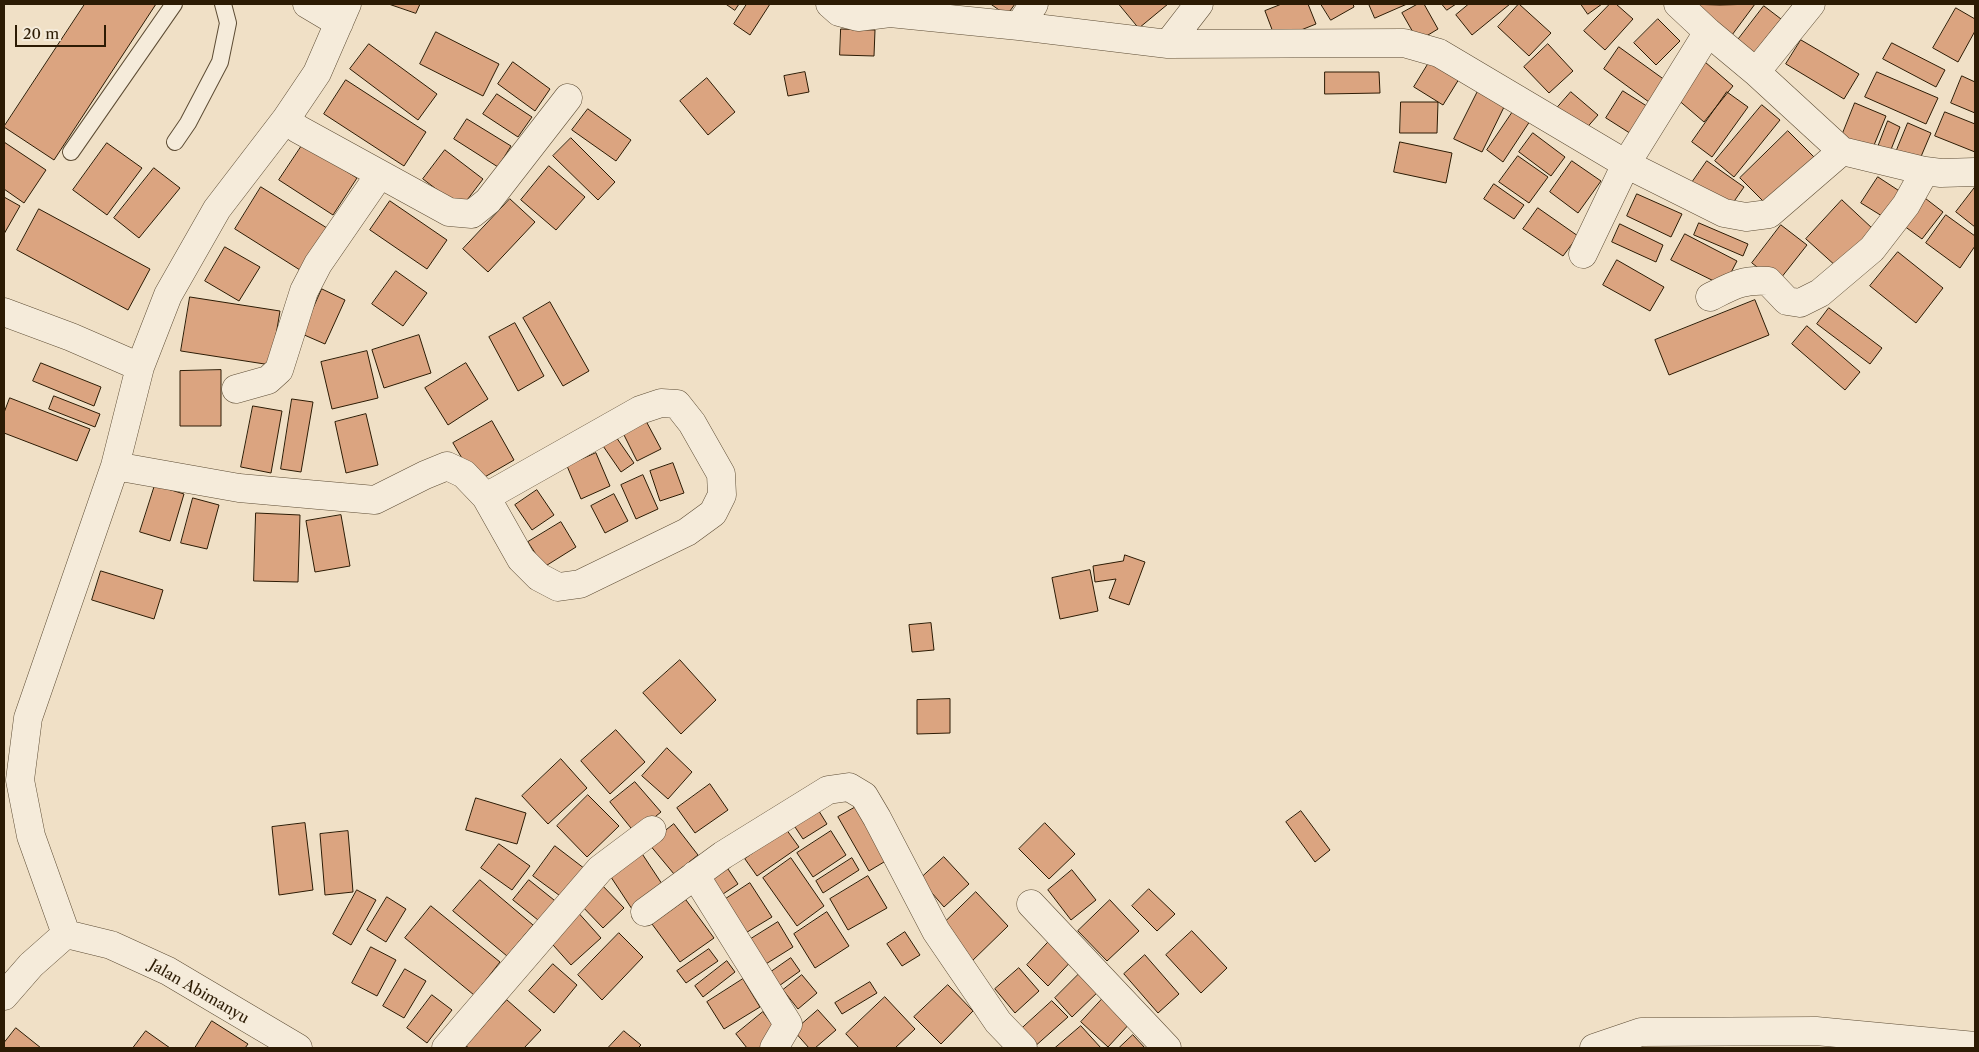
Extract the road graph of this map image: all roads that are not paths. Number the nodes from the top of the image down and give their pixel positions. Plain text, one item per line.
1 (174, 4) edge
2 (223, 4) edge
3 (307, 4) edge
4 (830, 4) edge
5 (1034, 4) edge
6 (1199, 4) edge
7 (1678, 4) edge
8 (1811, 4) edge
9 (893, 9) edge
10 (343, 14) edge
11 (1019, 26) junction
12 (1708, 32) junction
13 (1168, 44) junction
14 (1756, 72) junction
15 (568, 98) dead end
16 (286, 119) junction
17 (175, 142) dead end
18 (1842, 151) junction
19 (70, 152) dead end
20 (1626, 164) junction
21 (1925, 170) junction
22 (1975, 172) edge
23 (380, 174) junction
24 (1583, 254) dead end
25 (1710, 297) dead end
26 (4, 312) edge
27 (140, 367) junction
28 (236, 389) dead end
29 (115, 466) junction
30 (486, 497) junction
31 (652, 830) dead end
32 (695, 875) junction
33 (1031, 904) dead end
34 (645, 912) dead end
35 (66, 934) junction
36 (4, 996) edge
37 (1975, 1046) edge
38 (298, 1048) edge
39 (446, 1048) edge
40 (774, 1048) edge
41 (1023, 1048) edge
42 (1167, 1048) edge
43 (1594, 1048) edge

1 - 19 lane
2 - 17 lane
3 - 10 street
4 - 9 street
5 - 11 street
6 - 13 street
7 - 12 street
8 - 14 street
9 - 11 street
10 - 16 street
11 - 13 street
12 - 14 street
12 - 20 street
13 - 20 street
14 - 18 street
15 - 23 street
16 - 23 street
16 - 27 street
18 - 20 street
18 - 21 street
20 - 24 street
21 - 22 street
21 - 25 street
23 - 28 street
26 - 27 street
27 - 29 street
29 - 30 street
29 - 35 street
30 - 30 street
31 - 39 street
32 - 34 street
32 - 40 street
32 - 41 street
33 - 42 street
35 - 36 street
35 - 38 street, Jalan Abimanyu
37 - 43 street

